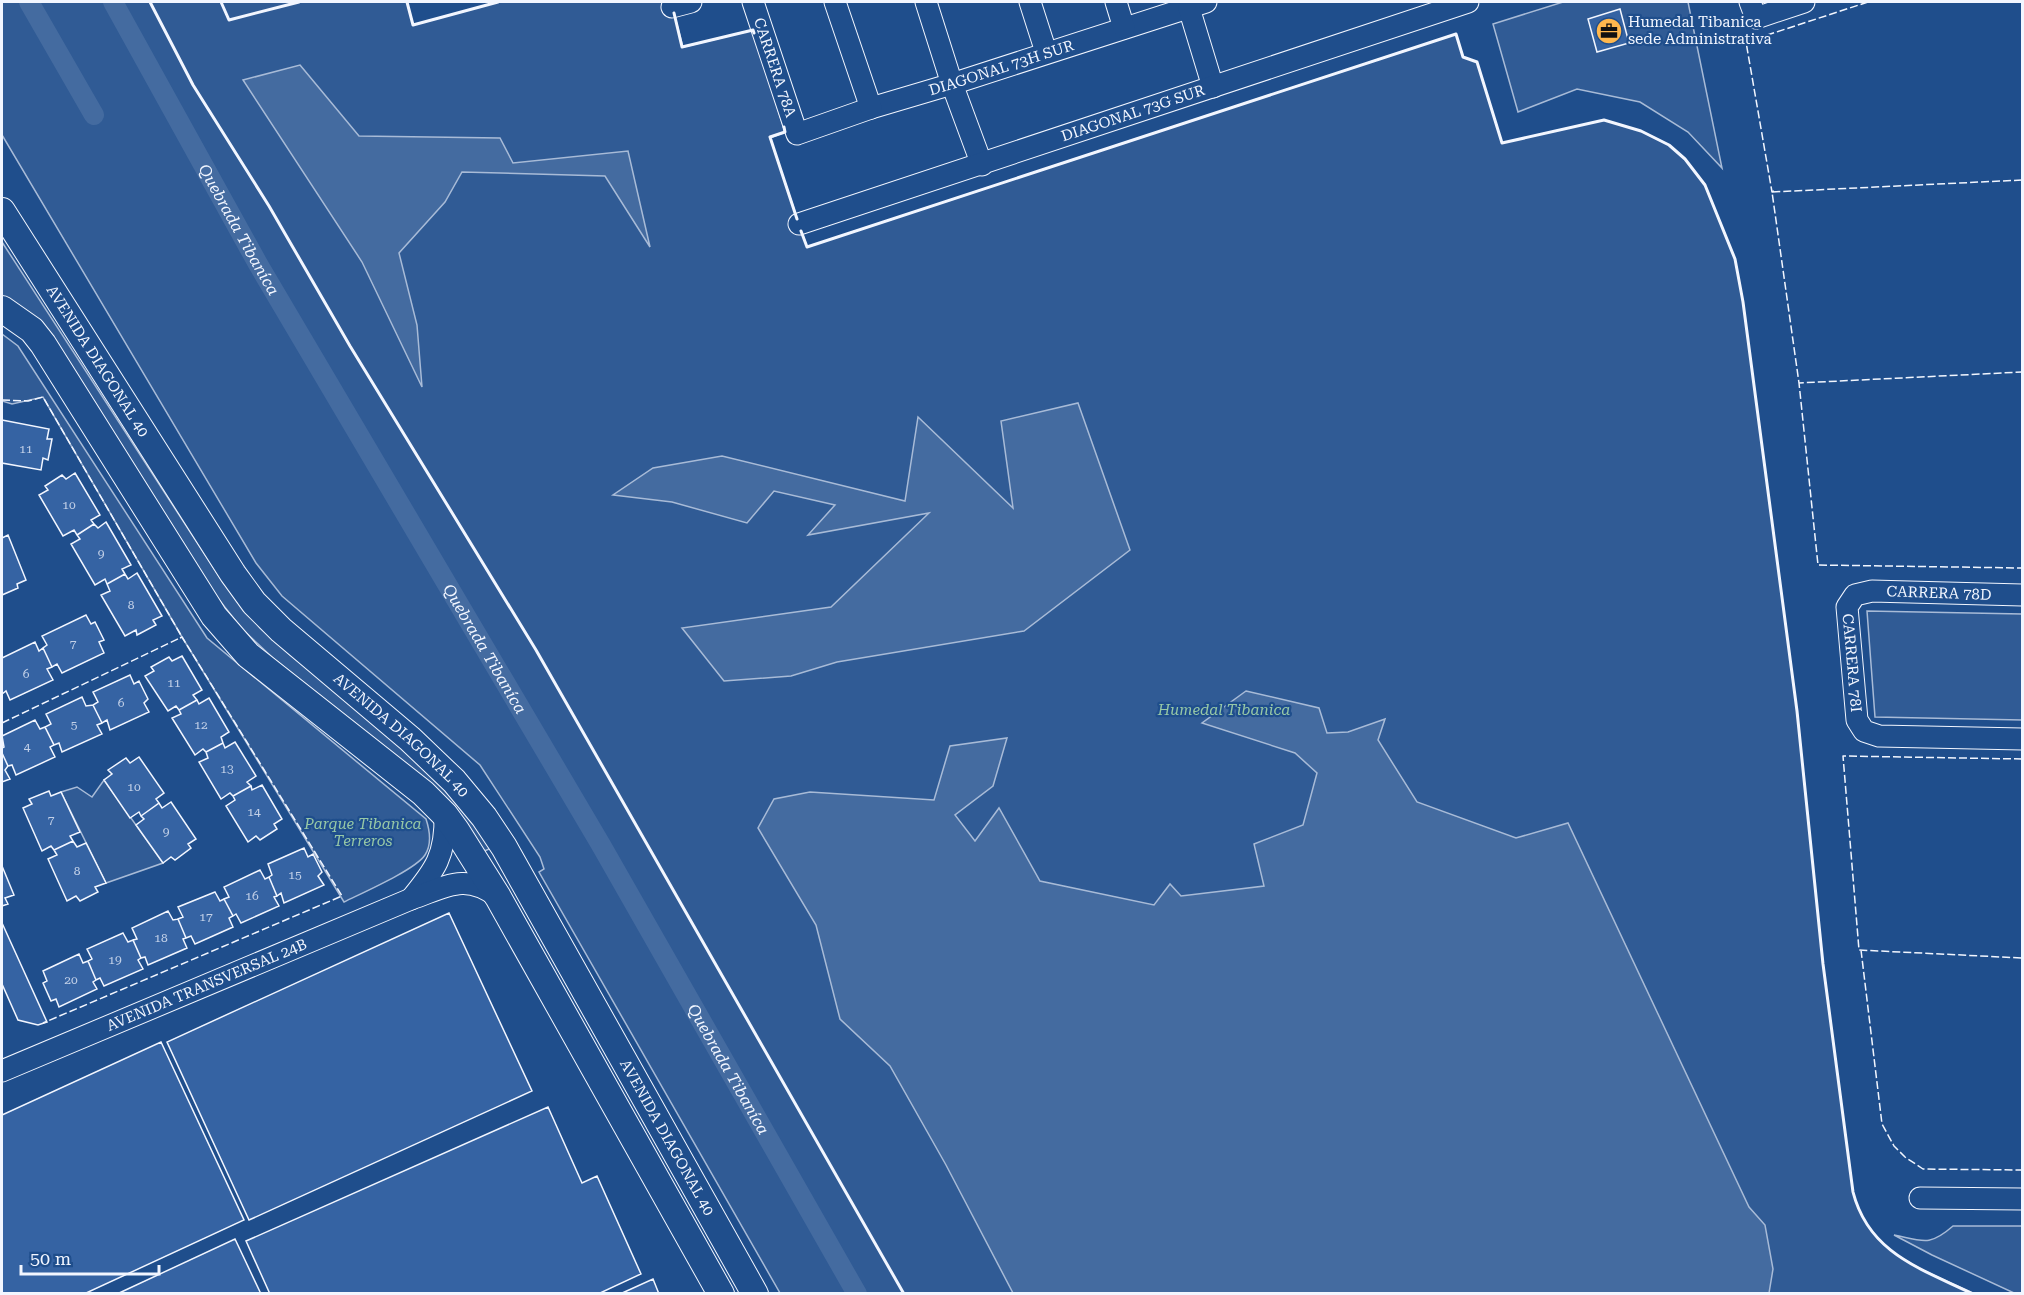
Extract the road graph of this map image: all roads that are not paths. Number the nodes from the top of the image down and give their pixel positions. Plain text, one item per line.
1 (753, 2) edge
2 (835, 2) edge
3 (926, 2) edge
4 (1030, 2) edge
5 (1116, 2) edge
6 (1468, 2) edge
7 (1804, 2) edge
8 (1197, 5) edge
9 (1753, 10) edge
10 (1124, 28) junction
11 (1046, 52) junction
12 (952, 84) junction
13 (1214, 87) junction
14 (870, 108) junction
15 (797, 134) joint
16 (982, 165) junction
17 (2, 211) edge
18 (799, 224) dead end
19 (2, 309) edge
20 (1855, 594) joint
21 (2022, 595) edge
22 (2022, 739) edge
23 (445, 815) junction
24 (498, 897) junction
25 (411, 899) junction
26 (2, 1069) edge
27 (1920, 1198) dead end
28 (2022, 1198) edge
29 (721, 1293) edge
30 (755, 1293) edge

1 - 15 street, CARRERA 78A
2 - 14 street
3 - 12 street
4 - 11 street
5 - 10 street
6 - 13 street, DIAGONAL 73G SUR
7 - 9 street
8 - 10 street, DIAGONAL 73H SUR
8 - 13 street
10 - 11 street, DIAGONAL 73H SUR
11 - 12 street, DIAGONAL 73H SUR
12 - 14 street, DIAGONAL 73H SUR
12 - 16 street
13 - 16 street, DIAGONAL 73G SUR
14 - 15 street, DIAGONAL 73H SUR
16 - 18 street, DIAGONAL 73G SUR
17 - 30 main road, AVENIDA DIAGONAL 40
19 - 23 main road, AVENIDA DIAGONAL 40
20 - 21 street, CARRERA 78D
20 - 22 street, CARRERA 78I
23 - 24 main road, AVENIDA DIAGONAL 40
23 - 25 street, AVENIDA TRANSVERSAL 24B
24 - 25 street, AVENIDA TRANSVERSAL 24B
24 - 29 main road, AVENIDA DIAGONAL 40
25 - 26 street, AVENIDA TRANSVERSAL 24B
27 - 28 street

